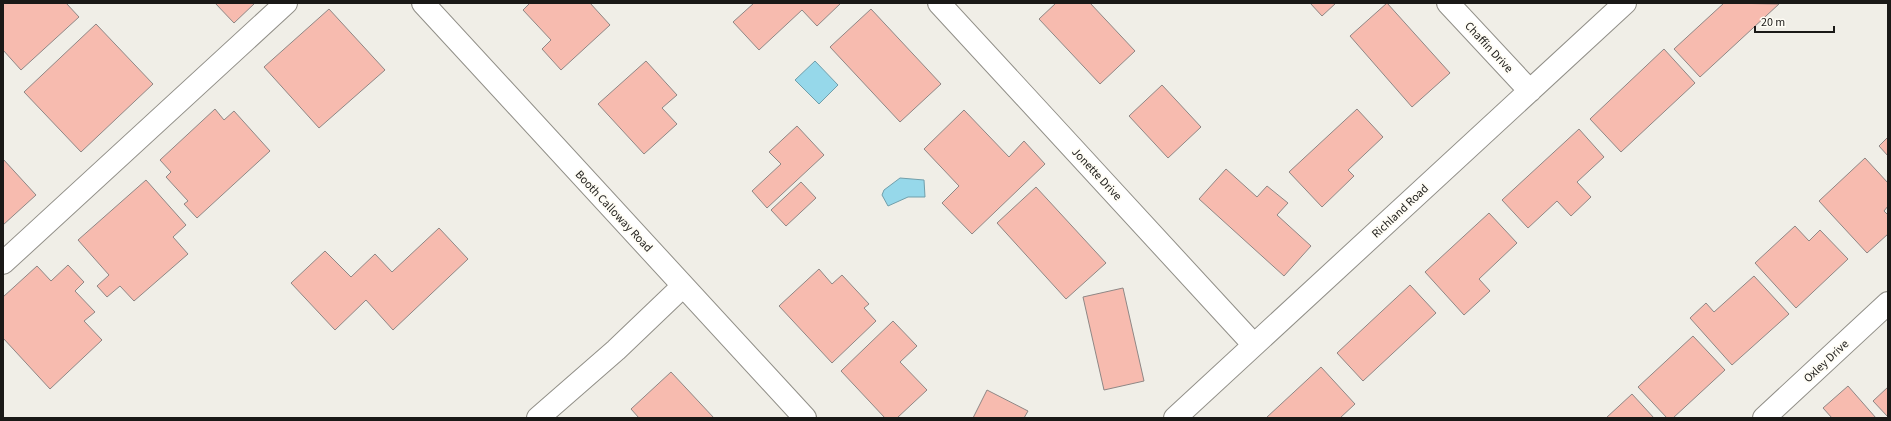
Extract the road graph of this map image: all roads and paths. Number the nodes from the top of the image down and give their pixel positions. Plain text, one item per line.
1 (286, 3) edge
2 (423, 3) edge
3 (939, 3) edge
4 (1448, 3) edge
5 (1625, 3) edge
6 (1530, 91) junction
7 (3, 263) edge
8 (683, 286) junction
9 (1888, 303) edge
10 (1254, 345) junction
11 (538, 418) edge
12 (805, 418) edge
13 (1175, 418) edge
14 (1764, 418) edge

1 - 7 street
2 - 8 street, Booth Calloway Road
3 - 10 street, Jonette Drive
4 - 6 street, Chaffin Drive
5 - 6 street, Richland Road
6 - 10 street, Richland Road
8 - 11 street
8 - 12 street, Booth Calloway Road
9 - 14 street, Oxley Drive
10 - 13 street, Richland Road

